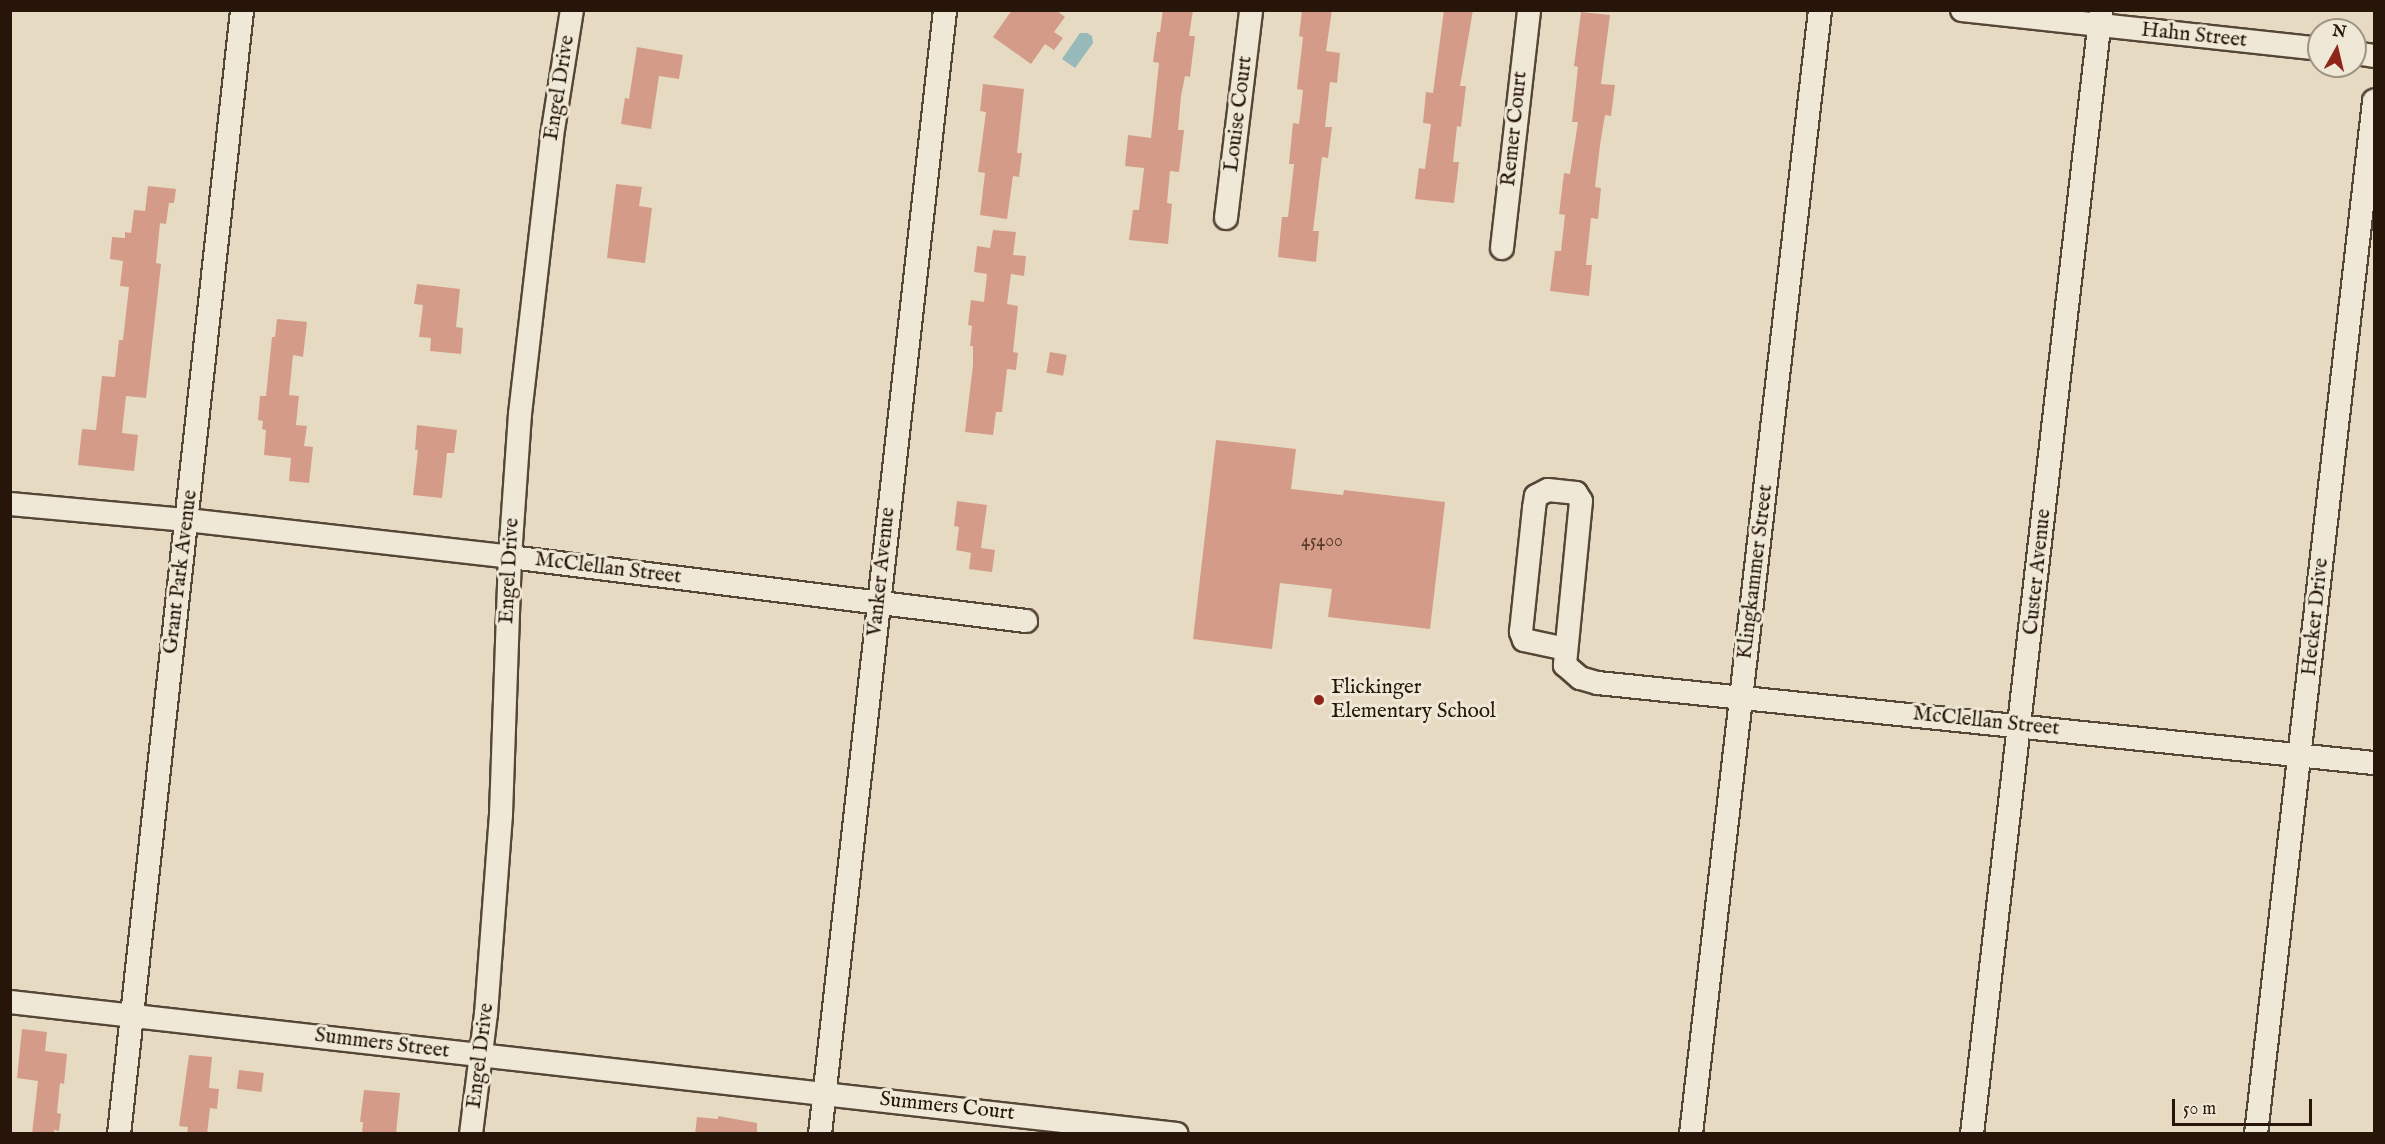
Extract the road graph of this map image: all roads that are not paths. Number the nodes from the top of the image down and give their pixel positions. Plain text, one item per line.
1 (242, 10) edge
2 (572, 10) edge
3 (945, 10) edge
4 (1251, 10) edge
5 (1529, 10) edge
6 (1820, 10) edge
7 (1962, 10) edge
8 (2100, 18) edge
9 (2307, 48) edge
10 (2374, 100) edge
11 (1226, 218) dead end
12 (1502, 248) dead end
13 (10, 504) edge
14 (187, 520) junction
15 (510, 557) junction
16 (878, 603) junction
17 (1026, 621) dead end
18 (1566, 649) junction
19 (1742, 697) junction
20 (2020, 726) junction
21 (2301, 755) junction
22 (2374, 763) edge
23 (10, 1002) edge
24 (131, 1016) junction
25 (483, 1056) junction
26 (825, 1094) junction
27 (119, 1134) edge
28 (471, 1134) edge
29 (820, 1134) edge
30 (1177, 1134) edge
31 (1691, 1134) edge
32 (1972, 1134) edge
33 (2256, 1134) edge

1 - 14 street, Grant Park Avenue
2 - 15 street, Engel Drive
3 - 16 street, Vanker Avenue
4 - 11 street, Louise Court
5 - 12 street, Remer Court
6 - 19 street, Klingkammer Street
7 - 8 street, Hahn Street
8 - 9 street, Hahn Street
8 - 20 street, Custer Avenue
10 - 21 street, Hecker Drive
13 - 14 street, McClellan Street
14 - 15 street, McClellan Street
14 - 24 street, Grant Park Avenue
15 - 16 street, McClellan Street
15 - 25 street, Engel Drive
16 - 17 street, McClellan Street
16 - 26 street, Vanker Avenue
18 - 18 street
18 - 19 street, McClellan Street
19 - 20 street, McClellan Street
19 - 31 street, Klingkammer Street
20 - 21 street, McClellan Street
20 - 32 street, Custer Avenue
21 - 22 street, McClellan Street
21 - 33 street, Hecker Drive
23 - 24 street, Summers Street
24 - 25 street, Summers Street
24 - 27 street, Grant Park Avenue
25 - 26 street, Summers Street
25 - 28 street, Engel Drive
26 - 29 street, Vanker Avenue
26 - 30 street, Summers Court

